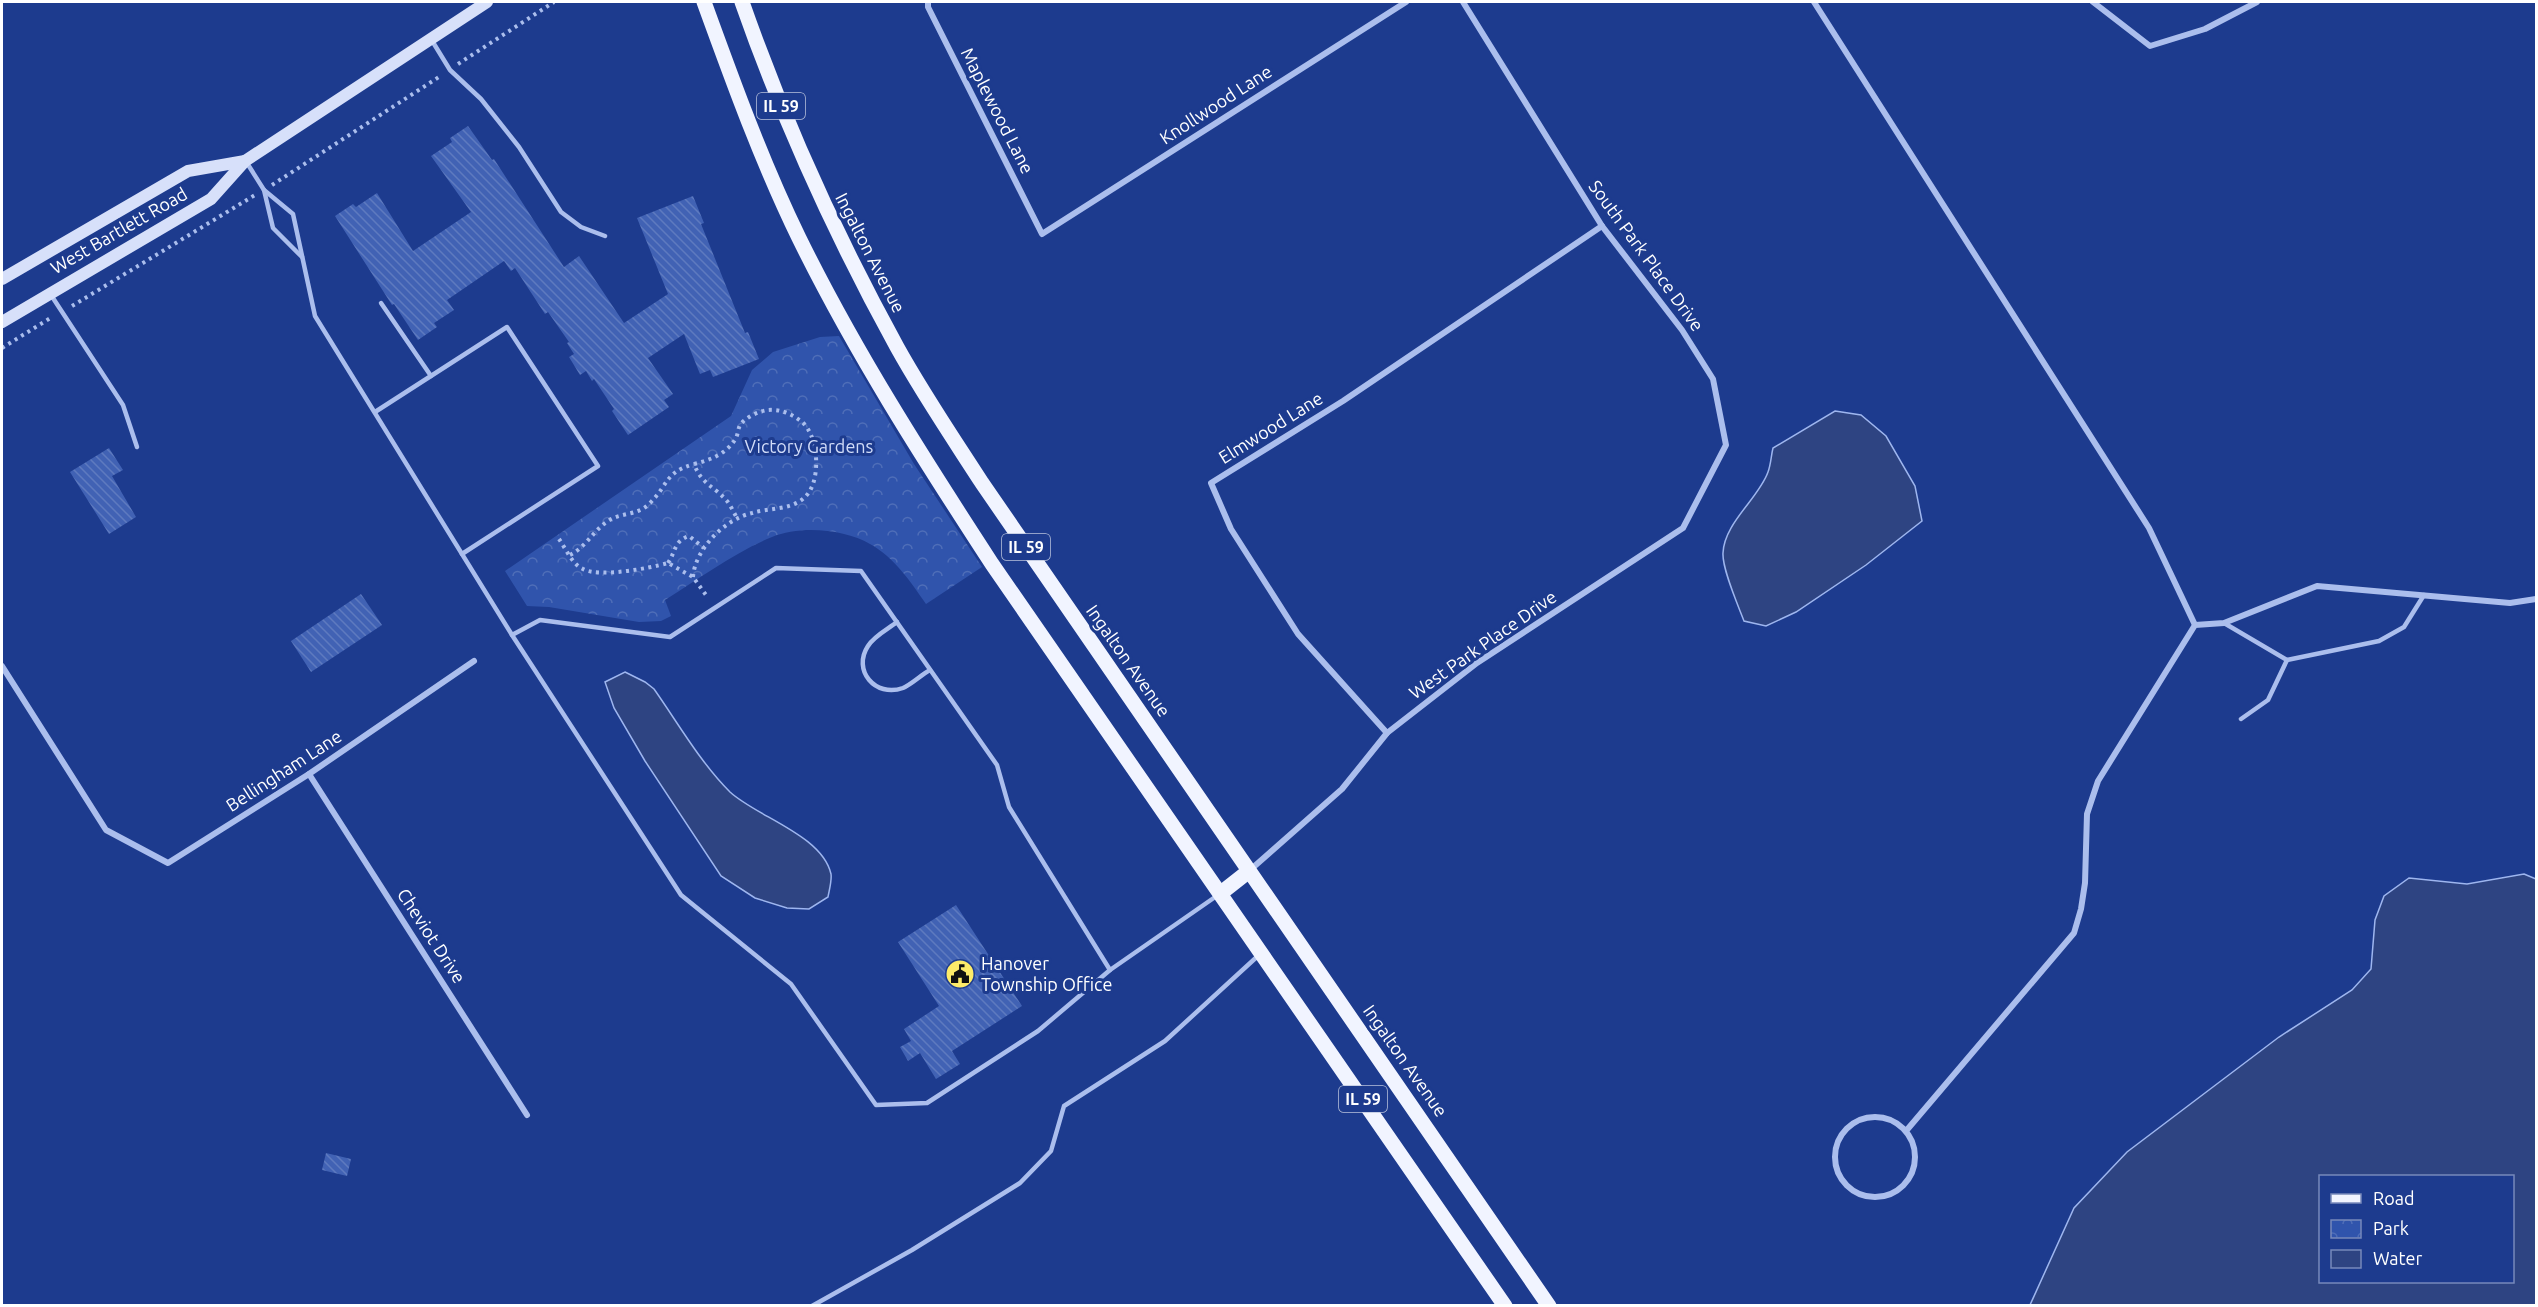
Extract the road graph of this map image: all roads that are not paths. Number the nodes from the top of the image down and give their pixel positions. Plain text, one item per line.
1 (487, 2) edge
2 (704, 2) edge
3 (742, 2) edge
4 (928, 2) edge
5 (1406, 2) edge
6 (1463, 2) edge
7 (1814, 2) edge
8 (2092, 2) edge
9 (2257, 2) edge
10 (431, 39) junction
11 (245, 161) junction
12 (264, 190) junction
13 (1602, 226) junction
14 (1042, 234) joint
15 (605, 236) dead end
16 (303, 259) junction
17 (2, 279) edge
18 (50, 292) junction
19 (381, 303) dead end
20 (2, 322) edge
21 (431, 376) junction
22 (375, 412) junction
23 (1726, 445) joint
24 (137, 447) dead end
25 (462, 554) junction
26 (2424, 595) junction
27 (2536, 599) edge
28 (897, 622) junction
29 (2224, 623) junction
30 (2195, 625) junction
31 (512, 635) junction
32 (2287, 660) junction
33 (474, 662) dead end
34 (2, 666) edge
35 (930, 670) junction
36 (2241, 719) dead end
37 (1387, 733) junction
38 (309, 774) junction
39 (1249, 871) junction
40 (1221, 893) junction
41 (1262, 953) junction
42 (1110, 970) junction
43 (527, 1115) dead end
44 (1906, 1131) junction
45 (813, 1305) edge
46 (1505, 1305) edge
47 (1549, 1305) edge

1 - 10 street, West Bartlett Road
2 - 40 main road, IL 59
3 - 39 main road, Ingalton Avenue / IL 59
4 - 14 street, Maplewood Lane
5 - 14 street, Knollwood Lane
6 - 13 street, South Park Place Drive
7 - 30 street
8 - 9 street
10 - 11 street, West Bartlett Road
10 - 15 lane
11 - 12 lane
11 - 17 street, West Bartlett Road
11 - 18 street, West Bartlett Road
12 - 16 lane
12 - 16 lane
13 - 23 street, South Park Place Drive
13 - 37 street, Elmwood Lane
16 - 22 lane
18 - 20 street, West Bartlett Road
18 - 24 lane
19 - 21 lane
21 - 22 lane
21 - 25 lane
22 - 25 lane
23 - 37 street, West Park Place Drive
25 - 31 lane
26 - 27 street
26 - 29 street
26 - 32 lane
28 - 31 lane
28 - 35 lane
28 - 35 lane
29 - 30 street
29 - 32 lane
30 - 44 street
31 - 42 lane
32 - 36 lane
33 - 38 street, Bellingham Lane
34 - 38 street, Bellingham Lane
35 - 42 lane
37 - 39 street, West Park Place Drive
38 - 43 street, Cheviot Drive
39 - 40 main road
39 - 47 main road, Ingalton Avenue / IL 59
40 - 41 main road, IL 59
40 - 42 lane
41 - 45 lane
41 - 46 main road, IL 59
44 - 44 street

